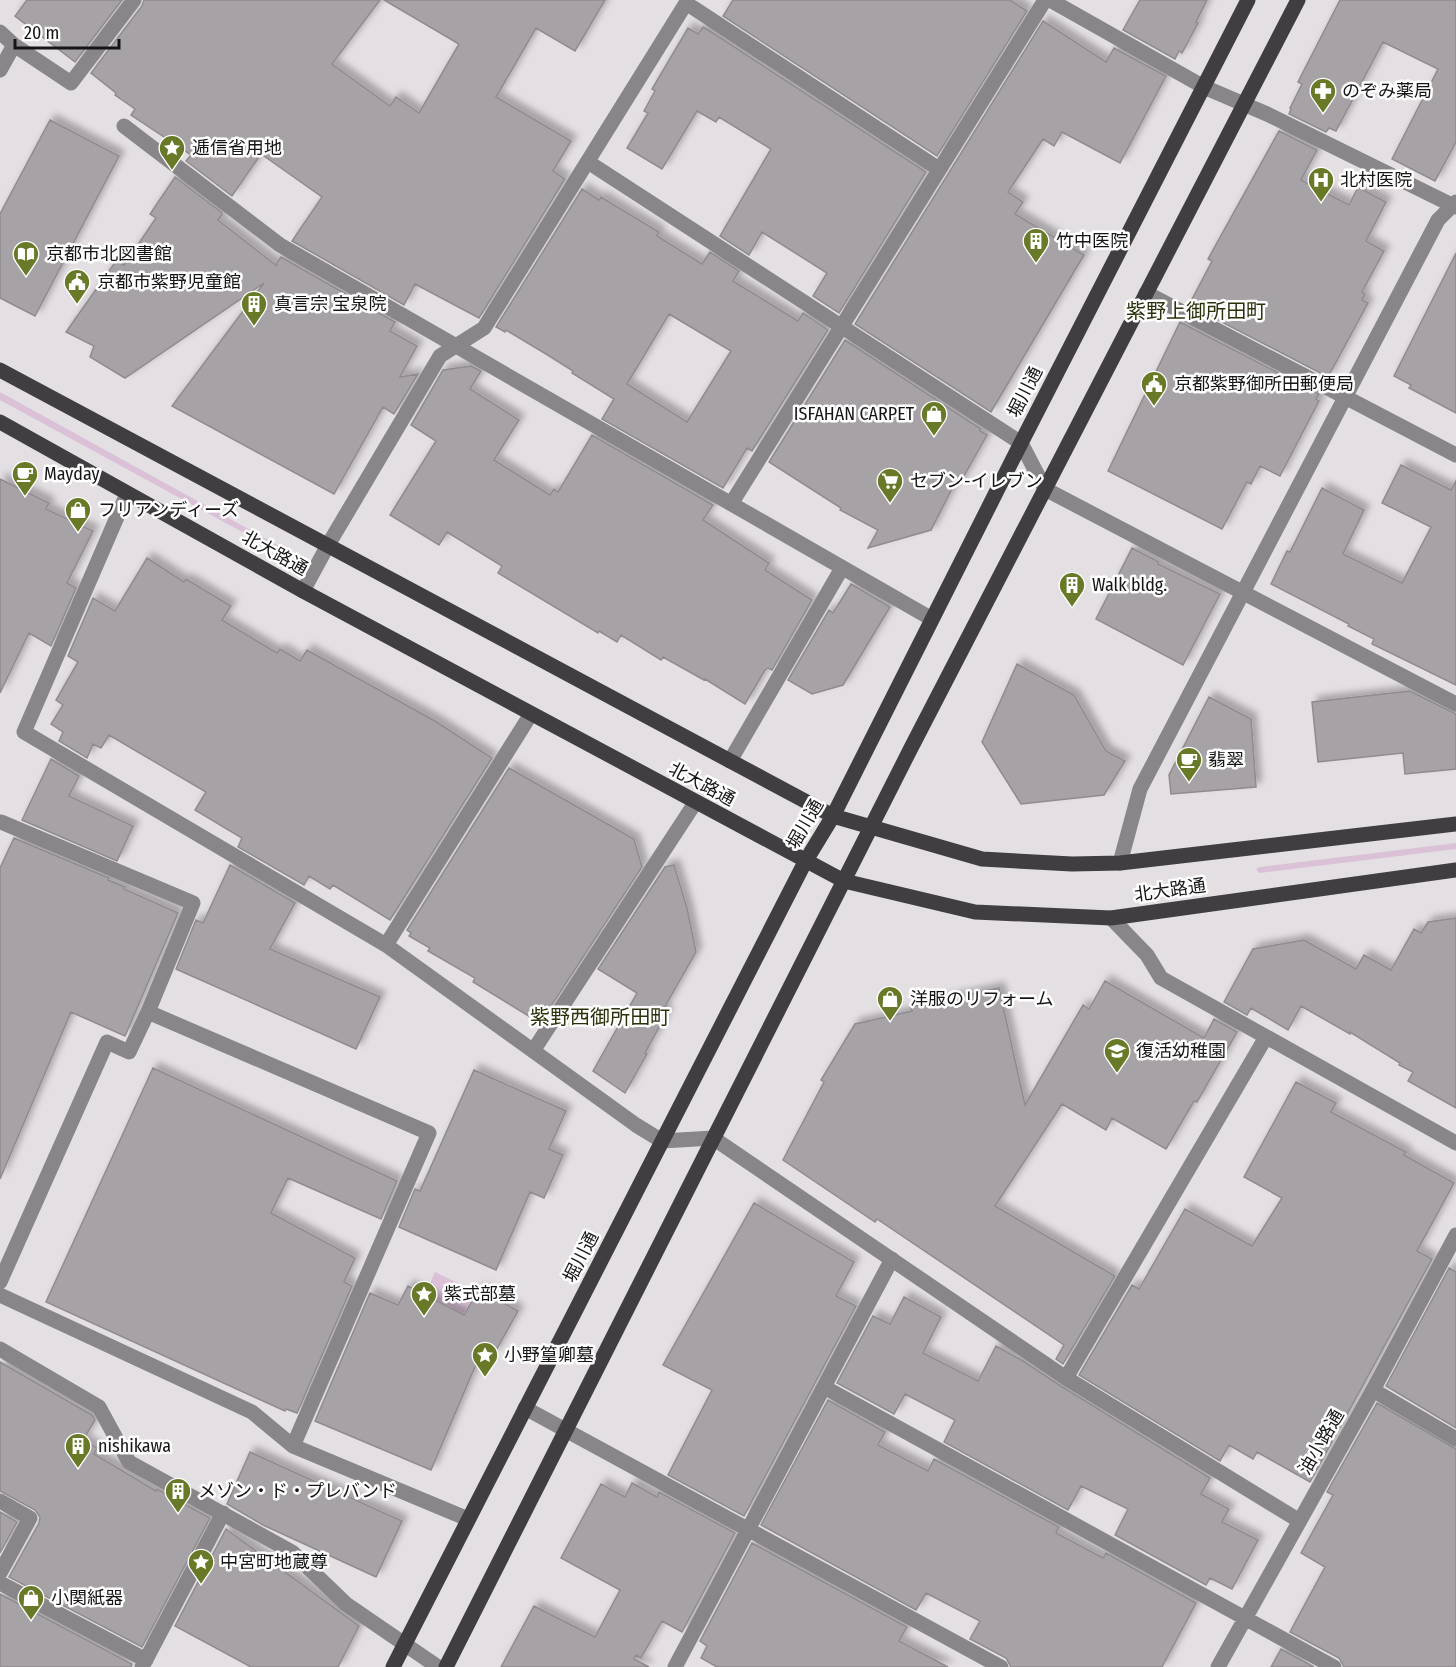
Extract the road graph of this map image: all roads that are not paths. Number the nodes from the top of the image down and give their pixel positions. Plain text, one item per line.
1 (134, 0) edge
2 (1045, 0) edge
3 (1050, 0) edge
4 (1248, 0) edge
5 (1298, 0) edge
6 (687, 1) edge
7 (0, 32) edge
8 (14, 45) junction
9 (0, 70) edge
10 (1204, 87) junction
11 (1245, 104) junction
12 (124, 126) dead end
13 (588, 162) junction
14 (939, 169) junction
15 (1455, 205) edge
16 (1146, 293) junction
17 (842, 326) junction
18 (456, 346) junction
19 (0, 370) edge
20 (1345, 397) junction
21 (0, 422) edge
22 (1021, 443) junction
23 (1456, 455) edge
24 (1045, 489) junction
25 (128, 494) junction
26 (731, 504) junction
27 (328, 545) junction
28 (842, 568) junction
29 (303, 591) junction
30 (1243, 592) junction
31 (932, 619) junction
32 (1456, 704) edge
33 (531, 714) junction
34 (730, 761) junction
35 (695, 803) junction
36 (833, 816) junction
37 (1, 822) edge
38 (1456, 824) edge
39 (871, 826) junction
40 (805, 862) junction
41 (1120, 863) junction
42 (1456, 870) edge
43 (844, 881) junction
44 (1112, 918) junction
45 (386, 945) junction
46 (148, 1011) junction
47 (1266, 1037) junction
48 (533, 1051) junction
49 (713, 1138) junction
50 (662, 1141) junction
51 (1456, 1143) edge
52 (1456, 1235) edge
53 (892, 1259) junction
54 (0, 1282) edge
55 (0, 1294) edge
56 (0, 1349) edge
57 (1066, 1377) junction
58 (824, 1387) junction
59 (1373, 1390) junction
60 (525, 1408) junction
61 (566, 1431) junction
62 (1456, 1439) edge
63 (293, 1446) junction
64 (0, 1500) edge
65 (223, 1514) junction
66 (468, 1519) junction
67 (1298, 1520) junction
68 (748, 1529) junction
69 (0, 1573) edge
70 (0, 1583) edge
71 (1245, 1618) junction
72 (405, 1643) junction
73 (144, 1663) edge
74 (393, 1667) edge
75 (438, 1667) edge
76 (447, 1667) edge
77 (675, 1667) edge
78 (1001, 1667) edge
79 (1218, 1667) edge
80 (1334, 1667) edge

1 - 8 street
2 - 14 street
3 - 10 street
4 - 10 main road, 堀川通
5 - 11 main road
6 - 13 street
6 - 14 street
7 - 8 street
8 - 9 street
10 - 11 street
10 - 22 main road, 堀川通
11 - 15 street
11 - 16 main road
12 - 18 street
13 - 17 street
13 - 18 street
14 - 17 street
15 - 20 street
16 - 20 street
16 - 24 main road
17 - 22 street
17 - 26 street
18 - 26 street
18 - 27 street
19 - 27 main road, 北大路通
20 - 23 street
20 - 30 street
21 - 25 main road, 北大路通
22 - 24 street
22 - 31 main road, 堀川通
24 - 30 street
24 - 39 main road
25 - 29 main road, 北大路通
25 - 45 street
26 - 28 street
27 - 29 street
27 - 34 main road, 北大路通
28 - 31 street
28 - 34 street
29 - 33 main road, 北大路通
30 - 32 street
30 - 41 street
31 - 36 main road, 堀川通
33 - 35 main road, 北大路通
33 - 45 street
34 - 36 main road, 北大路通
35 - 40 main road, 北大路通
35 - 48 street
36 - 39 main road, 北大路通
36 - 40 main road, 堀川通
37 - 46 street
38 - 41 main road, 北大路通
39 - 41 main road, 北大路通
39 - 43 main road
40 - 43 main road, 北大路通
40 - 50 main road, 堀川通
42 - 44 main road, 北大路通
43 - 44 main road, 北大路通
43 - 49 main road
44 - 47 street
45 - 48 street
46 - 54 street
46 - 63 street
47 - 51 street
47 - 57 street
48 - 50 street
49 - 50 street
49 - 53 street
49 - 61 main road
50 - 60 main road, 堀川通
52 - 59 street, 油小路通
53 - 57 street
53 - 58 street
55 - 63 street
56 - 65 street
57 - 67 street
58 - 68 street
58 - 71 street
59 - 62 street
59 - 67 street, 油小路通
60 - 61 street
60 - 66 main road, 堀川通
61 - 68 street
61 - 76 main road
63 - 66 street
64 - 69 street
65 - 72 street
65 - 73 street
66 - 72 main road, 堀川通
67 - 71 street, 油小路通
68 - 77 street
68 - 78 street
70 - 73 street
71 - 79 street, 油小路通
71 - 80 street
72 - 74 main road, 堀川通
72 - 75 street

